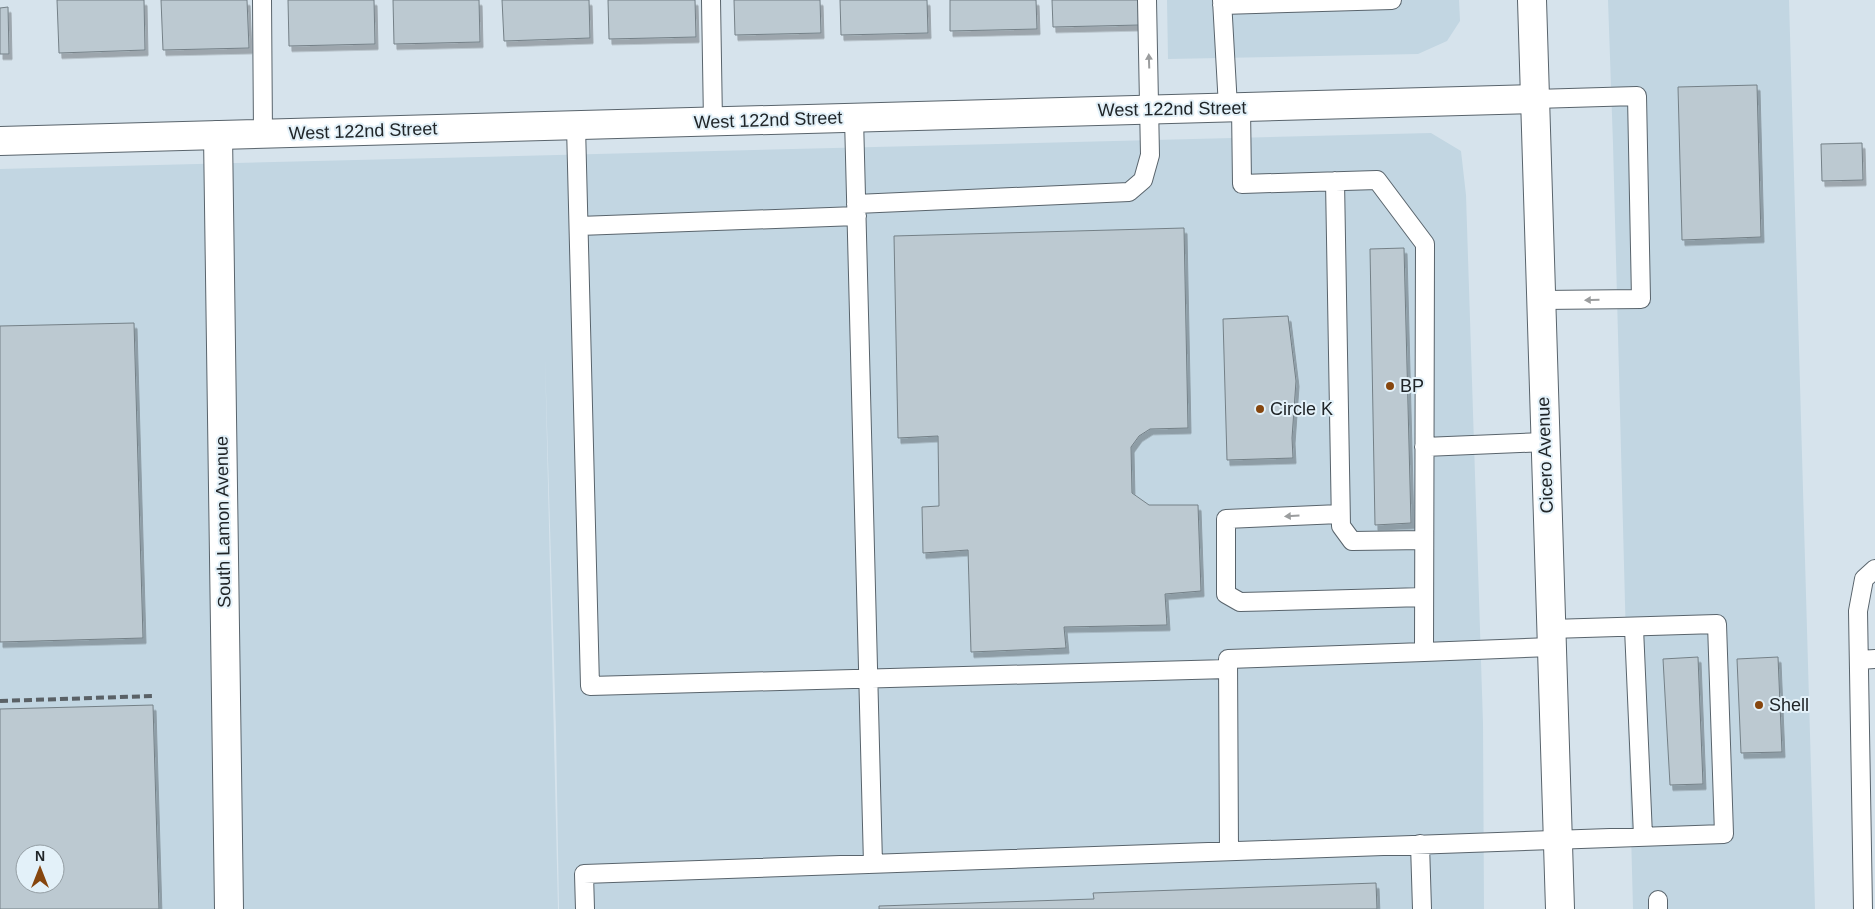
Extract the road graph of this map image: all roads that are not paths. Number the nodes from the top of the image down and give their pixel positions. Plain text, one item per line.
1 (262, 0) edge
2 (711, 0) edge
3 (1147, 0) edge
4 (1392, 0) edge
5 (1532, 0) edge
6 (1356, 1) edge
7 (1222, 2) edge
8 (1535, 99) junction
9 (1234, 108) junction
10 (1150, 110) junction
11 (854, 118) junction
12 (713, 122) junction
13 (576, 126) junction
14 (263, 134) junction
15 (218, 135) junction
16 (0, 141) edge
17 (1335, 181) junction
18 (856, 210) junction
19 (579, 226) junction
20 (1541, 300) junction
21 (1545, 442) junction
22 (1424, 447) junction
23 (1340, 514) junction
24 (1424, 540) junction
25 (1875, 570) edge
26 (1424, 597) junction
27 (1634, 628) junction
28 (1551, 638) junction
29 (1424, 652) junction
30 (1867, 659) edge
31 (1228, 669) junction
32 (869, 680) junction
33 (1868, 759) edge
34 (1642, 836) junction
35 (1558, 839) junction
36 (1420, 844) junction
37 (1229, 851) junction
38 (1868, 856) edge
39 (874, 864) junction
40 (229, 909) edge
41 (585, 909) edge
42 (1422, 909) edge
43 (1560, 909) edge
44 (1863, 909) edge

1 - 14 lane
2 - 12 lane
10 -> 3 lane
4 - 6 lane
5 - 8 street, Cicero Avenue
6 - 7 lane
7 - 9 lane
8 - 9 street, West 122nd Street
8 - 20 street, Cicero Avenue
8 -> 20 lane
9 - 10 street, West 122nd Street
9 - 17 lane
10 - 11 street, West 122nd Street
10 - 18 lane
11 - 12 street, West 122nd Street
11 - 18 lane
12 - 13 street, West 122nd Street
13 - 14 street, West 122nd Street
13 - 19 lane
14 - 15 street, West 122nd Street
15 - 16 street, West 122nd Street
15 - 40 street, South Lamon Avenue
17 - 22 lane
17 - 23 lane
18 - 19 lane
18 - 32 lane
19 - 32 lane
20 - 21 street, Cicero Avenue
21 - 22 lane
21 - 28 street, Cicero Avenue
22 - 24 lane
23 - 24 lane
23 -> 26 lane
24 - 26 lane
25 - 30 lane
26 - 29 lane
27 - 28 lane
27 - 34 lane
27 - 34 lane
28 - 29 lane
28 - 35 street, Cicero Avenue
29 - 31 lane
30 - 33 lane
31 - 32 lane
31 - 37 lane
32 - 39 lane
33 - 38 lane
34 - 35 lane
35 - 36 lane
35 - 43 street, Cicero Avenue
36 - 37 lane
36 - 42 lane
37 - 39 lane
38 - 44 lane
39 - 41 lane

